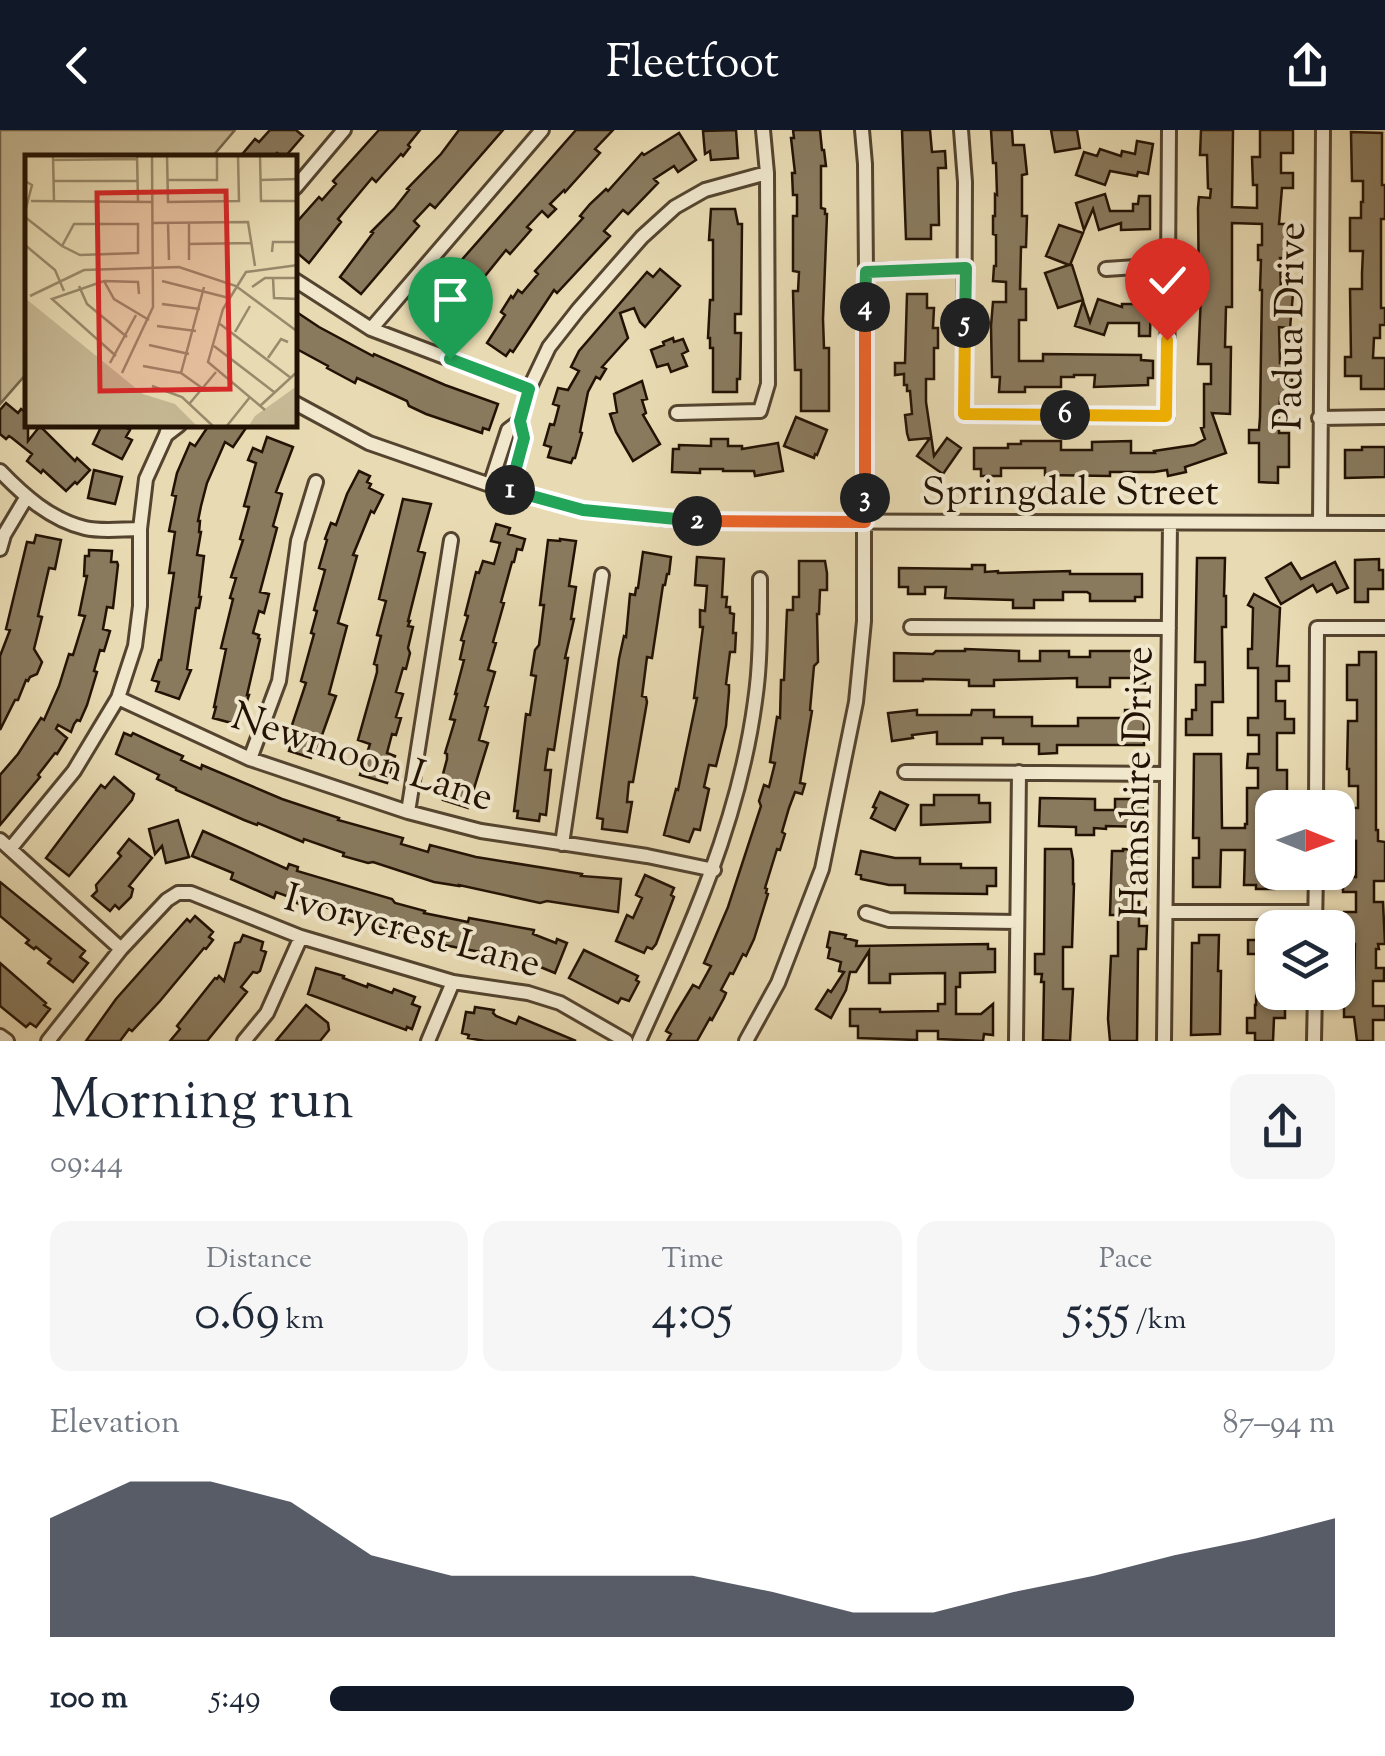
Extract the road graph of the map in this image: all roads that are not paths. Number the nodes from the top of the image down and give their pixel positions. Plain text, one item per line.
1 (344, 130) edge
2 (542, 130) edge
3 (763, 130) edge
4 (862, 130) edge
5 (960, 130) edge
6 (1169, 130) edge
7 (1322, 130) edge
8 (768, 173) junction
9 (298, 184) edge
10 (1167, 265) junction
11 (966, 268) junction
12 (1106, 269) dead end
13 (866, 272) junction
14 (298, 282) edge
15 (372, 328) junction
16 (529, 389) junction
17 (298, 405) edge
18 (677, 413) dead end
19 (1385, 417) edge
20 (1319, 418) junction
21 (520, 421) junction
22 (168, 430) edge
23 (0, 471) edge
24 (316, 482) dead end
25 (490, 484) junction
26 (508, 490) junction
27 (26, 498) junction
28 (865, 522) junction
29 (1320, 522) junction
30 (1170, 523) junction
31 (1385, 523) edge
32 (140, 528) junction
33 (452, 540) dead end
34 (0, 550) edge
35 (602, 575) dead end
36 (760, 579) dead end
37 (911, 627) dead end
38 (1169, 628) junction
39 (1385, 628) edge
40 (118, 698) junction
41 (250, 759) junction
42 (905, 772) dead end
43 (1019, 772) junction
44 (1167, 774) junction
45 (1316, 790) edge
46 (408, 812) junction
47 (5, 844) edge
48 (562, 844) junction
49 (714, 870) junction
50 (866, 912) dead end
51 (1166, 912) junction
52 (1255, 912) edge
53 (1018, 922) junction
54 (301, 937) junction
55 (122, 949) junction
56 (454, 982) junction
57 (1314, 1010) edge
58 (0, 1036) edge
59 (7, 1041) edge
60 (48, 1041) edge
61 (244, 1041) edge
62 (428, 1041) edge
63 (626, 1041) edge
64 (639, 1041) edge
65 (746, 1041) edge
66 (1016, 1041) edge
67 (1164, 1041) edge
68 (1314, 1041) edge

1 - 9 street
2 - 15 street
3 - 8 street
4 - 13 street
5 - 11 street
6 - 10 street
7 - 20 street, Padua Drive
8 - 16 street
8 - 18 street
10 - 11 street
10 - 12 street
11 - 13 street
13 - 28 street
14 - 15 street
15 - 16 street
16 - 21 street
17 - 25 street, Springdale Street
19 - 20 street
20 - 29 street, Padua Drive
21 - 25 street
21 - 26 street
22 - 32 street
23 - 27 street
24 - 41 street
25 - 26 street, Springdale Street
26 - 28 street, Springdale Street
27 - 32 street
27 - 34 street
28 - 30 street, Springdale Street
28 - 65 street
29 - 30 street, Springdale Street
29 - 31 street, Springdale Street
30 - 38 street, Hamshire Drive
32 - 40 street
33 - 46 street
35 - 48 street
36 - 49 street
37 - 38 street
38 - 44 street, Hamshire Drive
39 - 45 street
40 - 41 street, Newmoon Lane
40 - 47 street
41 - 46 street, Newmoon Lane
42 - 43 street
43 - 44 street
43 - 53 street
44 - 51 street, Hamshire Drive
46 - 48 street, Newmoon Lane
47 - 55 street
48 - 49 street, Newmoon Lane
49 - 64 street
50 - 53 street
51 - 52 street
51 - 67 street, Hamshire Drive
53 - 66 street
54 - 55 street, Ivorycrest Lane
54 - 56 street, Ivorycrest Lane
54 - 61 street
55 - 60 street
56 - 62 street
56 - 63 street, Ivorycrest Lane
57 - 68 street
58 - 59 street

